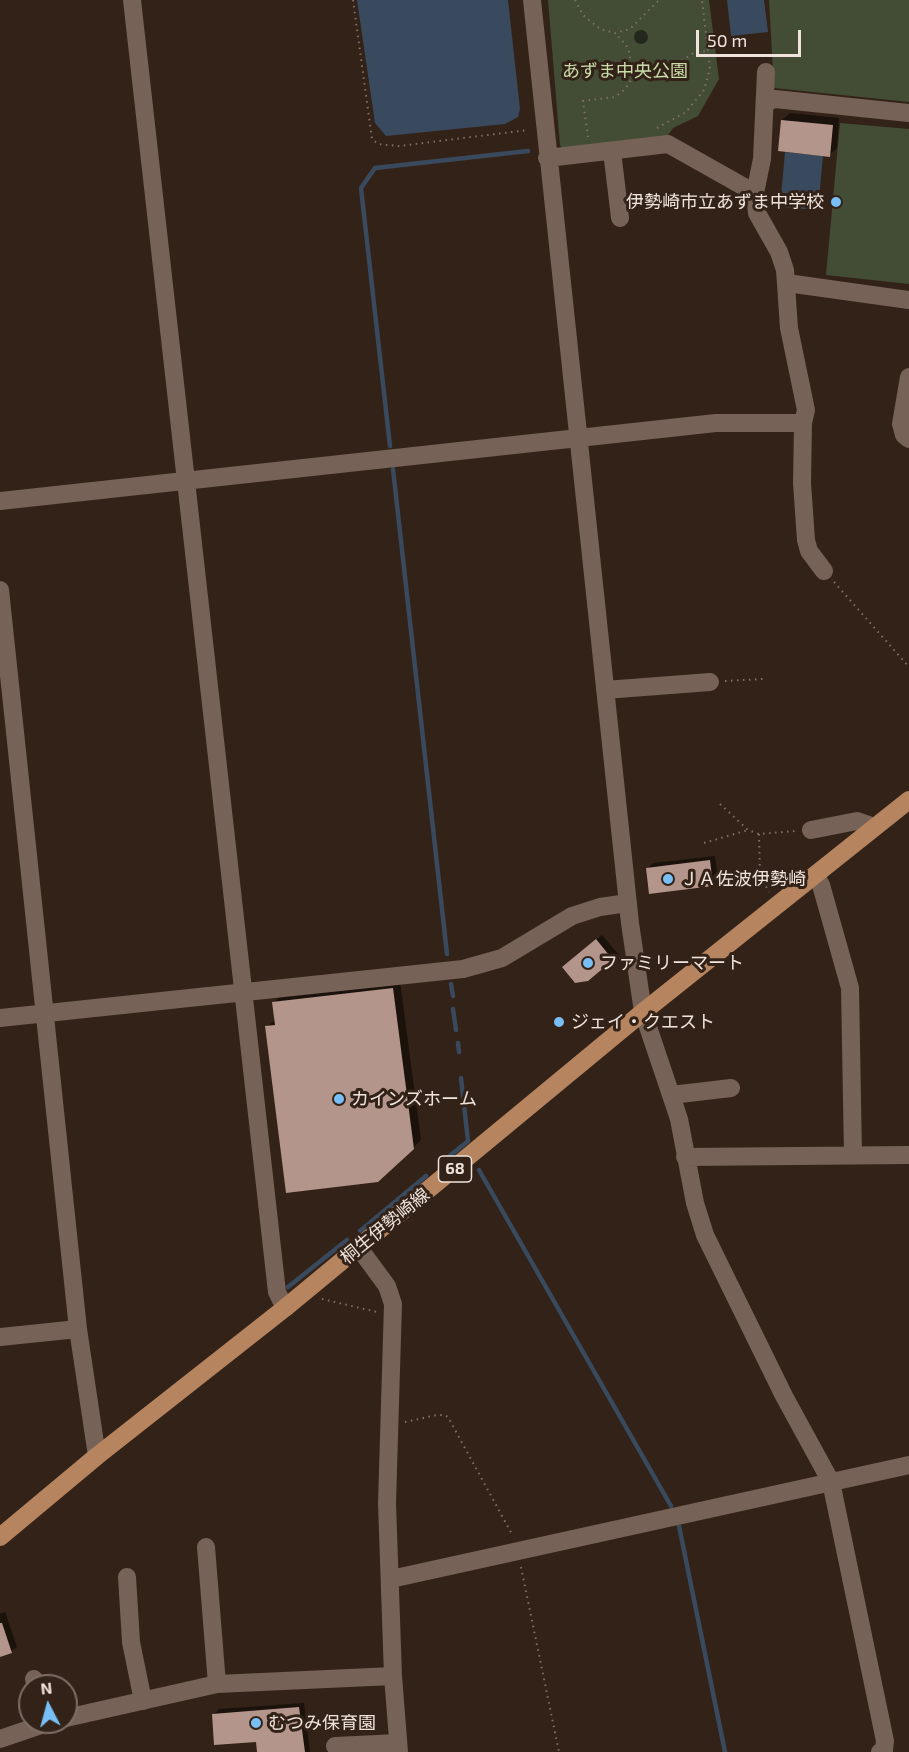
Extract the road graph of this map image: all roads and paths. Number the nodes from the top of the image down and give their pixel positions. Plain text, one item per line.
1 (132, 0) edge
2 (352, 0) edge
3 (532, 0) edge
4 (575, 0) edge
5 (659, 0) edge
6 (702, 0) edge
7 (615, 33) junction
8 (708, 51) junction
9 (682, 61) dead end
10 (766, 72) dead end
11 (765, 103) junction
12 (909, 113) edge
13 (533, 129) dead end
14 (654, 130) dead end
15 (588, 137) dead end
16 (612, 151) junction
17 (547, 158) junction
18 (755, 194) junction
19 (620, 218) dead end
20 (788, 283) junction
21 (909, 300) edge
22 (909, 377) edge
23 (803, 423) junction
24 (577, 438) junction
25 (909, 439) edge
26 (188, 480) junction
27 (0, 501) edge
28 (824, 571) joint
29 (0, 590) edge
30 (909, 667) edge
31 (763, 679) dead end
32 (710, 682) joint
33 (605, 690) junction
34 (909, 800) edge
35 (720, 804) dead end
36 (874, 827) junction
37 (748, 830) junction
38 (811, 830) joint
39 (759, 834) junction
40 (704, 843) dead end
41 (816, 876) junction
42 (628, 903) junction
43 (777, 904) junction
44 (244, 994) junction
45 (643, 1012) junction
46 (46, 1013) junction
47 (0, 1018) edge
48 (731, 1088) dead end
49 (671, 1095) junction
50 (853, 1155) junction
51 (909, 1155) edge
52 (685, 1157) junction
53 (358, 1248) junction
54 (308, 1290) junction
55 (285, 1308) junction
56 (392, 1314) junction
57 (78, 1329) junction
58 (0, 1338) edge
59 (97, 1456) junction
60 (909, 1465) edge
61 (831, 1482) junction
62 (0, 1537) edge
63 (206, 1547) dead end
64 (127, 1577) dead end
65 (391, 1579) junction
66 (393, 1676) junction
67 (217, 1684) junction
68 (143, 1701) junction
69 (78, 1715) edge
70 (25, 1734) edge
71 (10, 1742) edge
72 (334, 1746) dead end
73 (399, 1747) edge
74 (883, 1751) edge

1 - 26 street
2 - 13 path
3 - 17 street
4 - 7 path
5 - 7 path
6 - 8 path
7 - 15 path
8 - 9 path
8 - 14 path
10 - 11 street
11 - 12 street
11 - 18 street
16 - 17 street
16 - 18 street
16 - 19 street
17 - 24 street
18 - 20 street
20 - 21 street
20 - 23 street
22 - 25 street
23 - 24 street
23 - 28 street
24 - 26 street
24 - 33 street
26 - 27 street
26 - 44 street
28 - 30 path
29 - 46 street
31 - 32 path
32 - 33 street
33 - 42 street
34 - 36 main road, 桐生伊勢崎線 / 68
35 - 37 path
36 - 38 street
36 - 41 main road, 桐生伊勢崎線 / 68
37 - 39 path
37 - 40 path
38 - 39 path
39 - 43 path
41 - 43 main road, 桐生伊勢崎線 / 68
41 - 50 street
42 - 44 street
42 - 45 street
43 - 45 main road, 桐生伊勢崎線 / 68
44 - 46 street
44 - 55 street
45 - 49 street
45 - 53 main road, 桐生伊勢崎線 / 68
46 - 47 street
46 - 57 street
48 - 49 street
49 - 52 street
50 - 51 street
50 - 52 street
52 - 61 street
53 - 54 main road, 桐生伊勢崎線 / 68
53 - 56 street
54 - 55 main road, 桐生伊勢崎線 / 68
54 - 56 path
55 - 59 main road, 桐生伊勢崎線 / 68
56 - 65 street
57 - 58 street
57 - 59 street
59 - 62 main road, 桐生伊勢崎線 / 68
60 - 61 street
61 - 65 street
61 - 74 street
63 - 67 street
64 - 68 street
65 - 66 street
66 - 67 street
66 - 73 street
67 - 68 street
68 - 69 street
70 - 71 street
72 - 73 street

